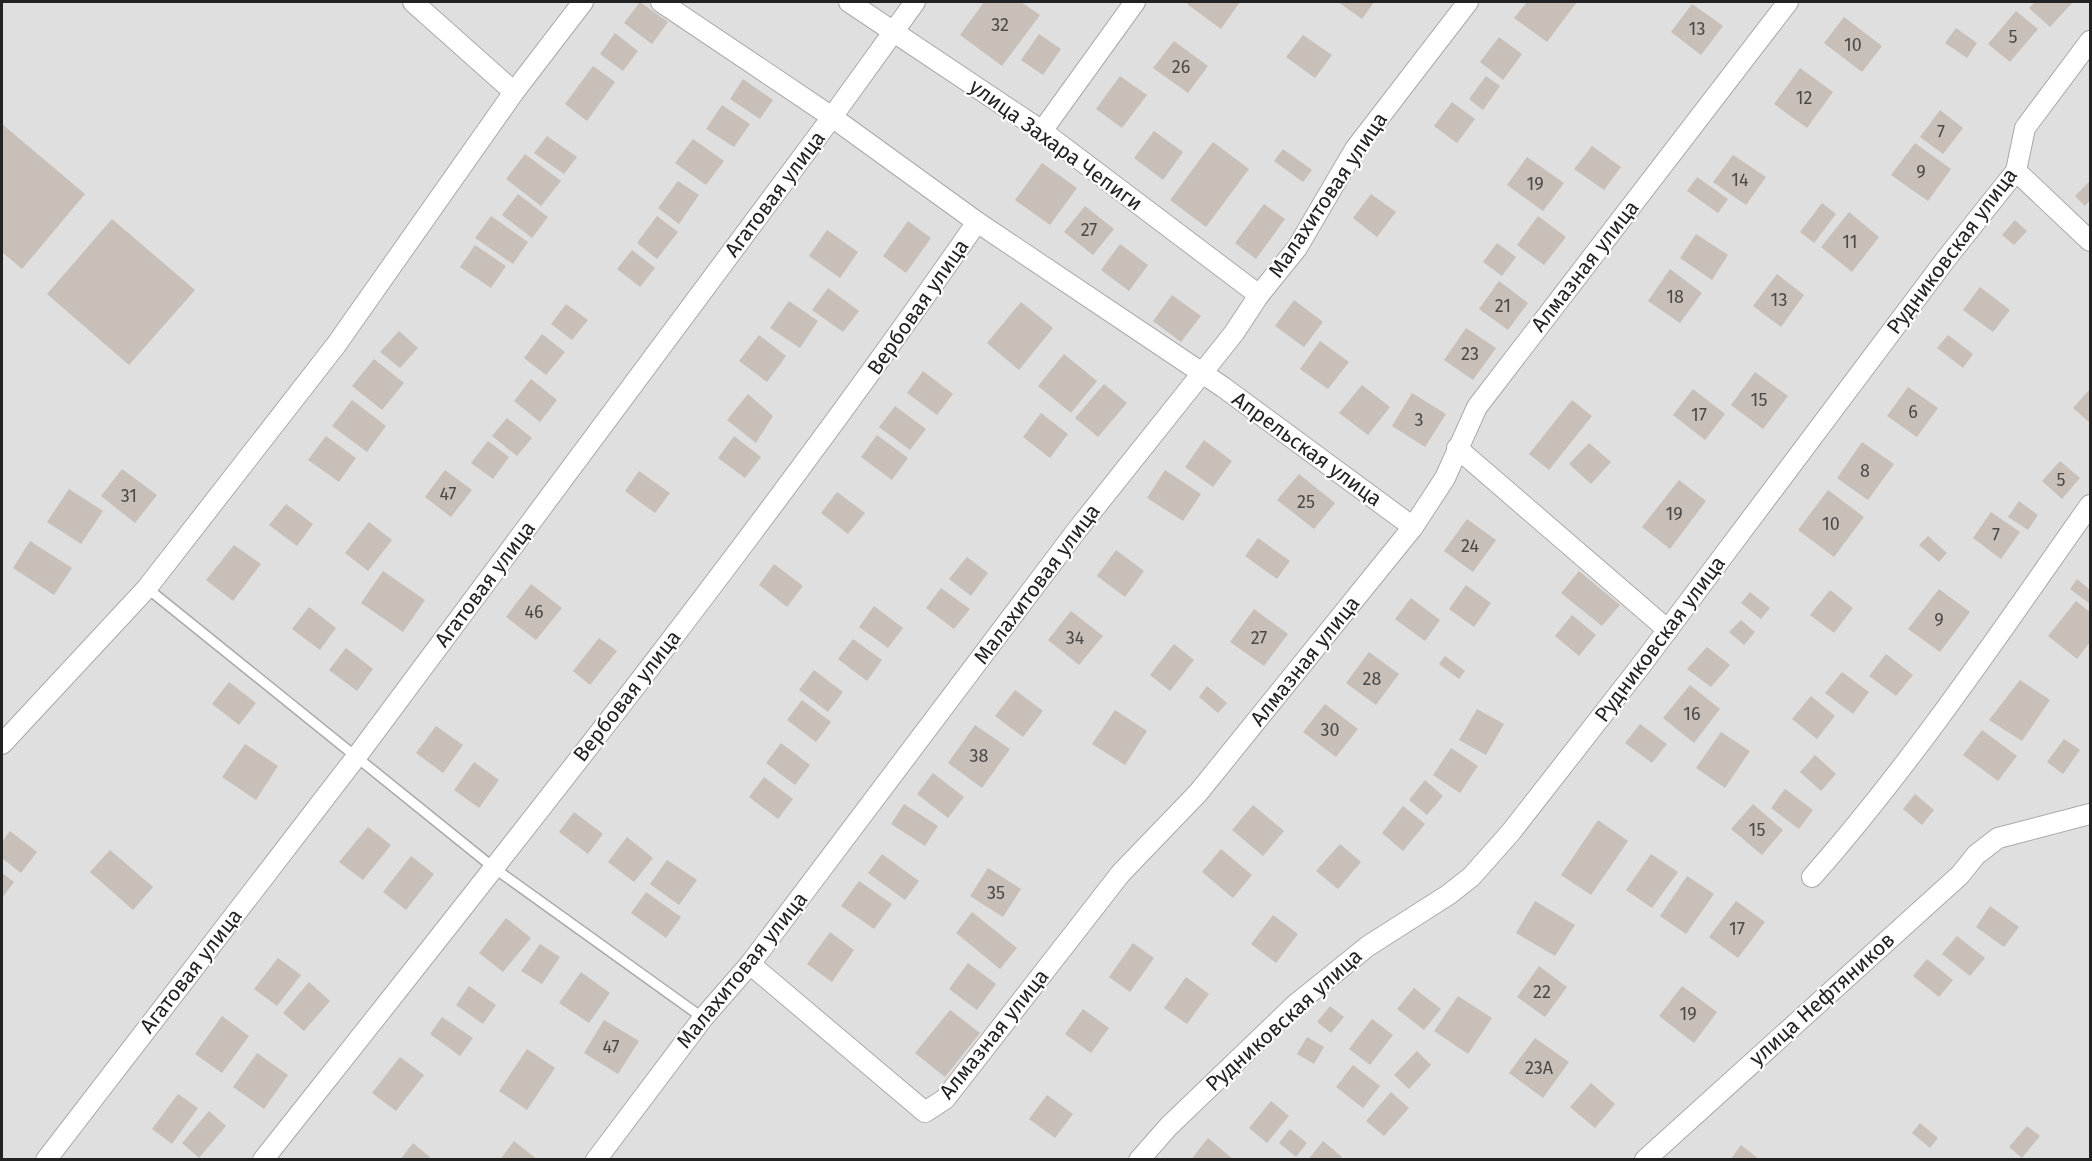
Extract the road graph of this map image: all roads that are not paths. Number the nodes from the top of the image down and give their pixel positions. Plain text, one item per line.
1 (413, 2) edge
2 (583, 2) edge
3 (661, 2) edge
4 (849, 2) edge
5 (915, 2) edge
6 (1135, 2) edge
7 (1468, 2) edge
8 (1788, 2) edge
9 (895, 30) junction
10 (2091, 41) edge
11 (514, 92) junction
12 (832, 117) junction
13 (1042, 131) junction
14 (2016, 171) junction
15 (977, 222) junction
16 (2091, 241) edge
17 (1259, 296) junction
18 (1201, 372) junction
19 (1457, 448) junction
20 (2091, 505) edge
21 (1413, 527) junction
22 (147, 588) junction
23 (1668, 630) junction
24 (2, 744) edge
25 (357, 756) junction
26 (2091, 814) edge
27 (494, 868) junction
28 (1812, 877) dead end
29 (750, 964) junction
30 (702, 1018) junction
31 (45, 1160) edge
32 (263, 1160) edge
33 (596, 1160) edge
34 (1139, 1160) edge
35 (1645, 1160) edge

1 - 11 street
2 - 11 street
3 - 12 street, Апрельская улица
4 - 9 street, улица Захара Чепиги
5 - 9 street, Агатовая улица
6 - 13 street
7 - 17 street, Малахитовая улица
8 - 19 street, Алмазная улица
9 - 12 street, Агатовая улица
9 - 13 street, улица Захара Чепиги
10 - 14 street, Рудниковская улица
11 - 22 street
12 - 15 street, Апрельская улица
12 - 25 street, Агатовая улица
13 - 17 street, улица Захара Чепиги
14 - 16 street
14 - 23 street, Рудниковская улица
15 - 18 street, Апрельская улица
15 - 27 street, Вербовая улица
17 - 18 street, Малахитовая улица
18 - 21 street, Апрельская улица
18 - 29 street, Малахитовая улица
19 - 21 street, Алмазная улица
19 - 23 street
20 - 28 street
21 - 29 street, Алмазная улица
22 - 24 street
22 - 25 lane
23 - 34 street, Рудниковская улица
25 - 27 lane
25 - 31 street, Агатовая улица
26 - 35 street, улица Нефтяников
27 - 30 lane
27 - 32 street, Вербовая улица
29 - 30 street, Малахитовая улица
30 - 33 street, Малахитовая улица

